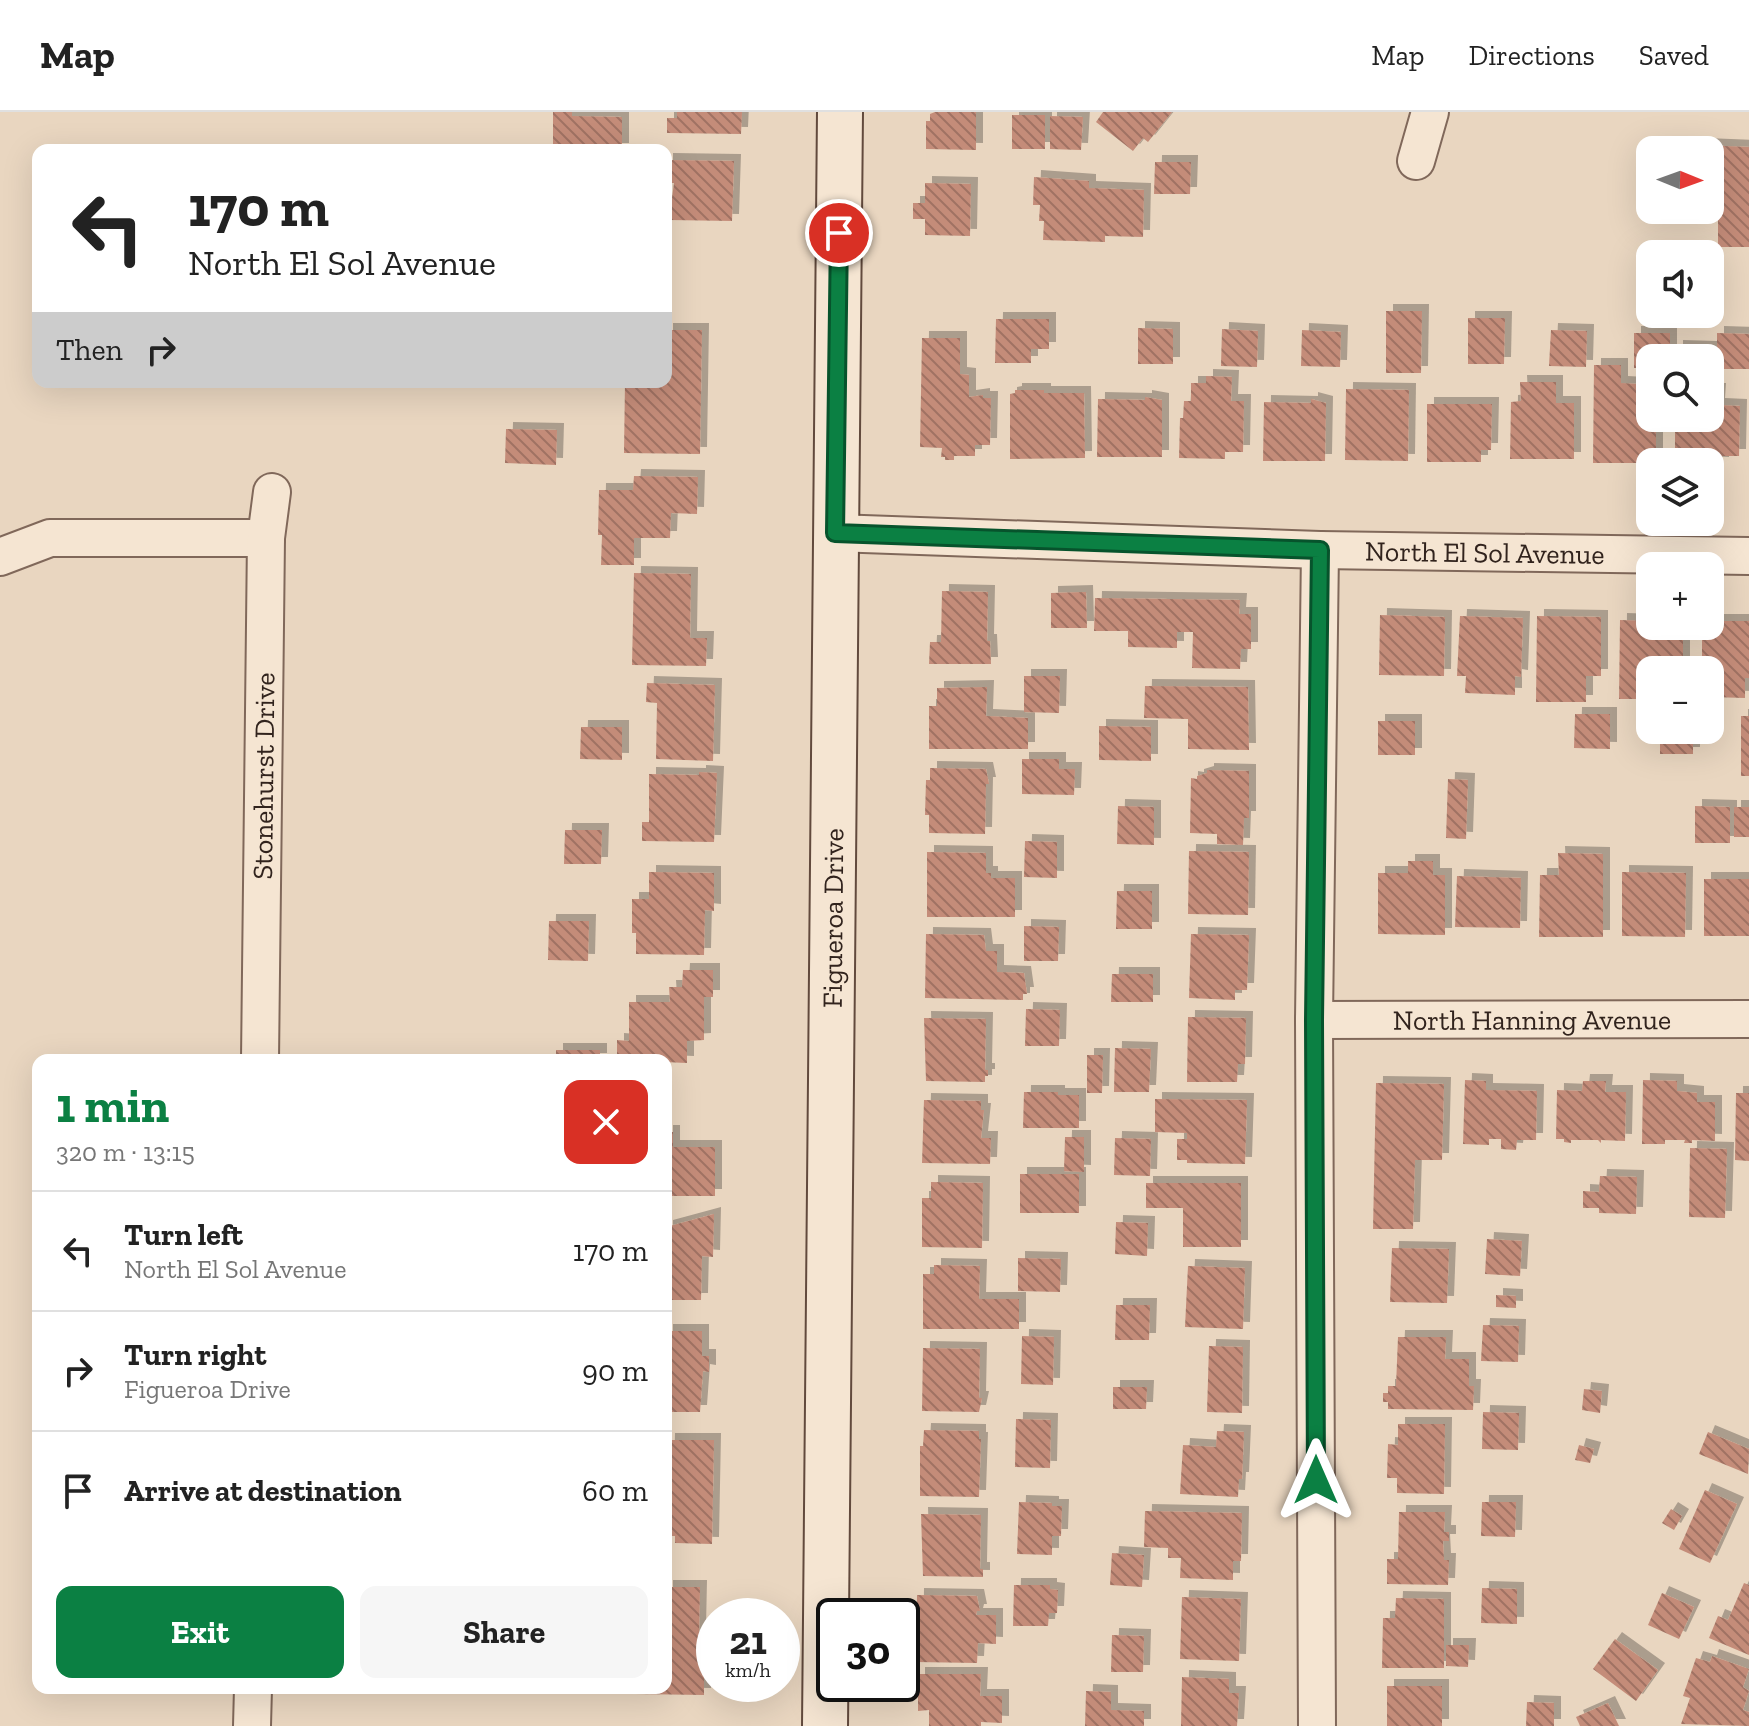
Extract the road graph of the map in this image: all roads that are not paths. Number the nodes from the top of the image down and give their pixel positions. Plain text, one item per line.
1 (840, 112) edge
2 (1430, 112) edge
3 (1416, 161) dead end
4 (272, 492) dead end
5 (835, 533) junction
6 (266, 538) junction
7 (1320, 550) junction
8 (1749, 556) edge
9 (0, 557) edge
10 (1749, 1019) edge
11 (1314, 1020) junction
12 (260, 1054) edge
13 (253, 1694) edge
14 (252, 1726) edge
15 (825, 1726) edge
16 (1317, 1726) edge

1 - 5 street, Figueroa Drive
2 - 3 street
4 - 6 street, Stonehurst Drive
5 - 7 street, North El Sol Avenue
5 - 15 street, Figueroa Drive
6 - 9 street
6 - 12 street, Stonehurst Drive
7 - 8 street, North El Sol Avenue
7 - 11 street
10 - 11 street, North Hanning Avenue
11 - 16 street
13 - 14 street

